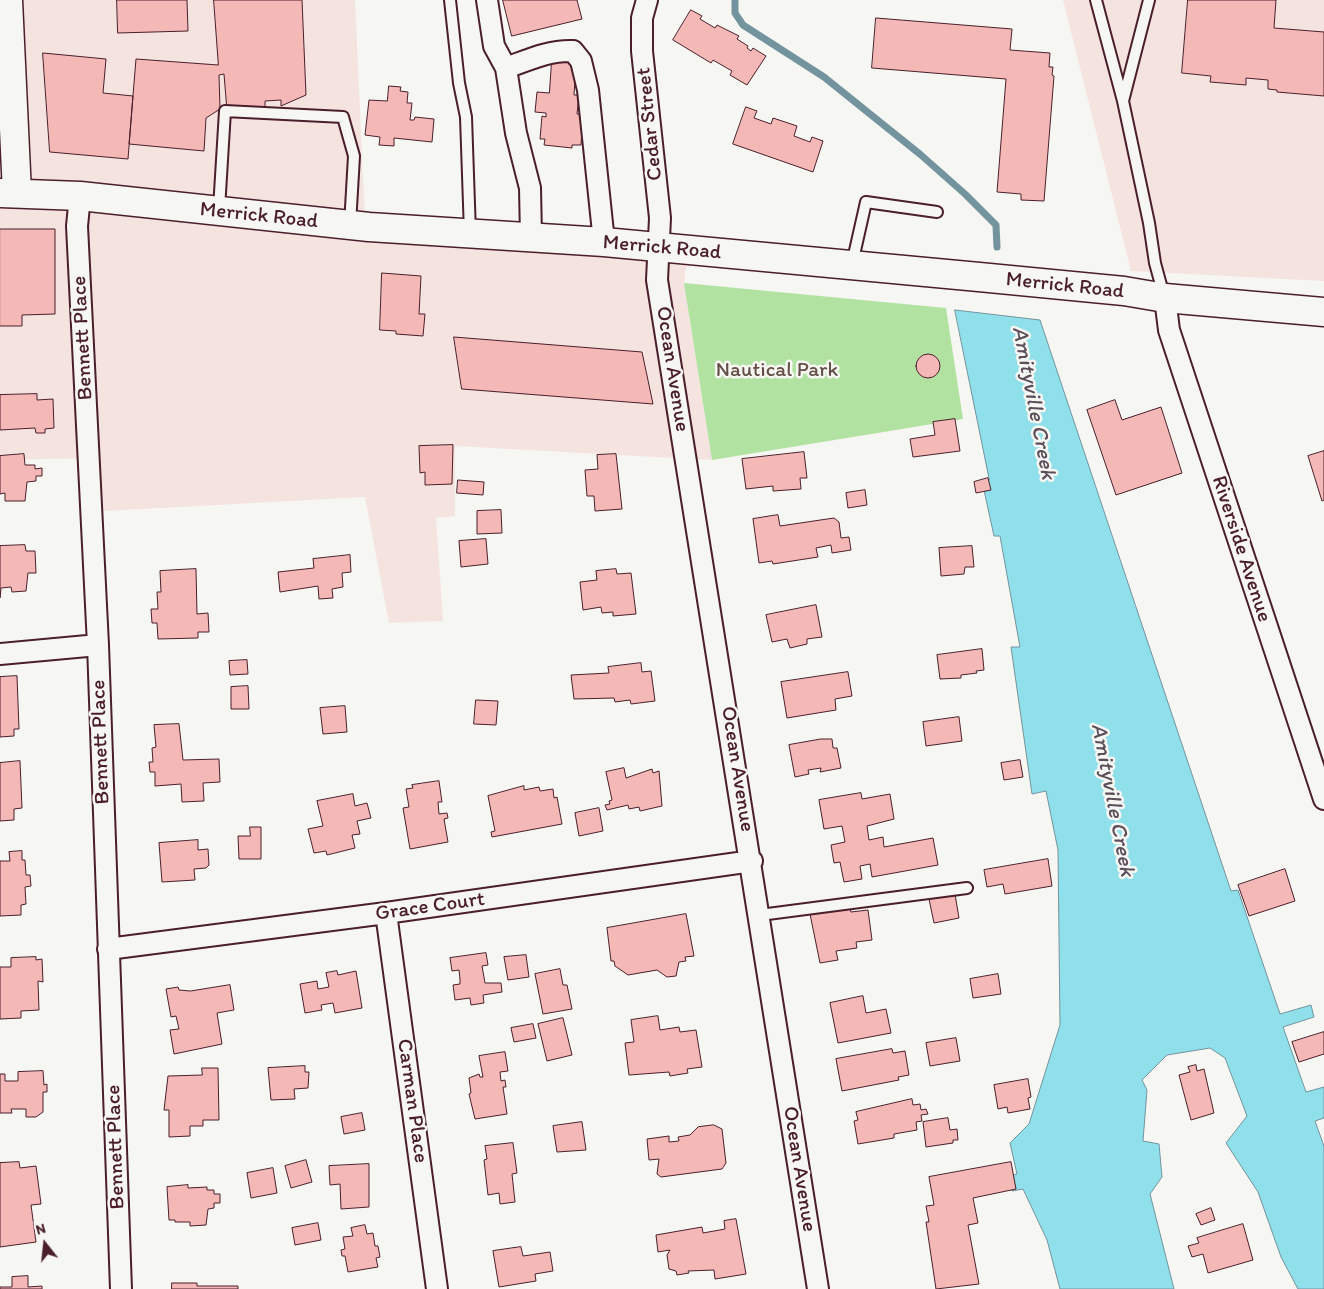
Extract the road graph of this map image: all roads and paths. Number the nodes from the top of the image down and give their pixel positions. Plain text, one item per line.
1 (8, 0) edge
2 (450, 0) edge
3 (487, 0) edge
4 (647, 0) edge
5 (1096, 0) edge
6 (1149, 0) edge
7 (506, 68) junction
8 (1123, 101) junction
9 (9, 193) edge
10 (80, 196) junction
11 (218, 212) junction
12 (936, 212) dead end
13 (350, 225) junction
14 (470, 234) junction
15 (531, 237) junction
16 (604, 242) junction
17 (659, 248) junction
18 (852, 265) junction
19 (1165, 298) junction
20 (1324, 312) edge
21 (98, 645) junction
22 (0, 654) edge
23 (1324, 799) edge
24 (752, 861) junction
25 (967, 888) dead end
26 (386, 913) junction
27 (760, 915) junction
28 (108, 949) junction
29 (121, 1289) edge
30 (437, 1289) edge
31 (818, 1289) edge

1 - 9 main road
2 - 14 lane
3 - 7 street
4 - 17 street, Cedar Street
5 - 8 lane
6 - 8 lane
7 - 15 street
7 - 16 street
8 - 19 lane
9 - 10 main road, Merrick Road
10 - 11 main road, Merrick Road
10 - 21 street, Bennett Place
11 - 13 main road, Merrick Road
11 - 13 lane
12 - 18 lane
13 - 14 main road, Merrick Road
14 - 15 main road, Merrick Road
15 - 16 main road, Merrick Road
16 - 17 main road, Merrick Road
17 - 18 main road, Merrick Road
17 - 24 street, Ocean Avenue
18 - 19 main road, Merrick Road
19 - 20 main road, Merrick Road
19 - 23 street, Riverside Avenue
21 - 22 street
21 - 28 street, Bennett Place
24 - 26 street, Grace Court
24 - 27 street, Ocean Avenue
25 - 27 lane
26 - 28 street, Grace Court
26 - 30 street, Carman Place
27 - 31 street, Ocean Avenue
28 - 29 street, Bennett Place

